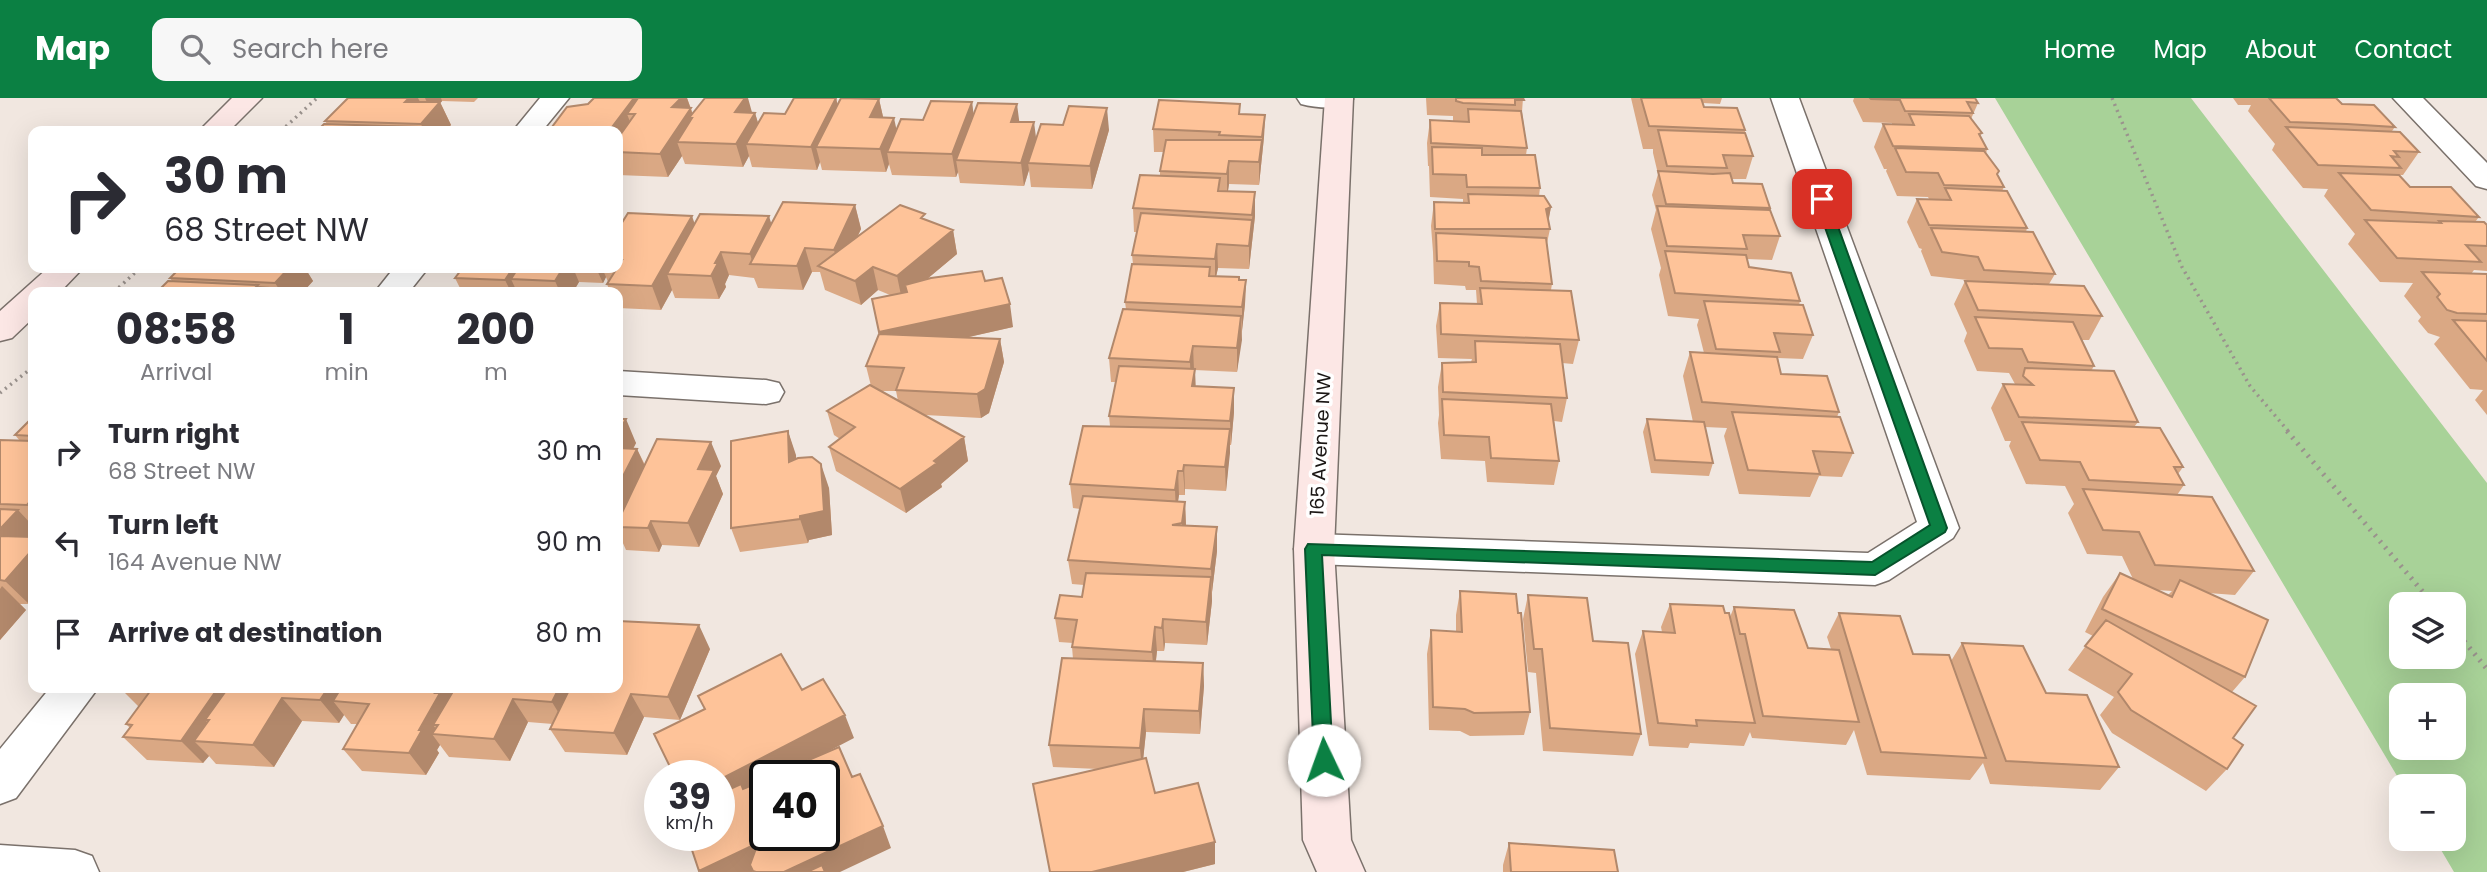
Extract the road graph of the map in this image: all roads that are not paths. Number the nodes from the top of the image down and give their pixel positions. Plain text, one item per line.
1 (248, 98) edge
2 (555, 98) edge
3 (1311, 98) edge
4 (1339, 98) edge
5 (1786, 98) edge
6 (2407, 98) edge
7 (218, 126) edge
8 (531, 126) edge
9 (2487, 180) edge
10 (61, 273) edge
11 (408, 273) edge
12 (45, 287) edge
13 (395, 287) edge
14 (28, 304) edge
15 (0, 330) edge
16 (623, 383) edge
17 (766, 392) dead end
18 (1314, 549) junction
19 (72, 693) edge
20 (0, 784) edge
21 (0, 867) edge
22 (75, 872) edge
23 (1341, 872) edge

1 - 7 street
2 - 8 street
3 - 4 street
4 - 18 street, 165 Avenue NW
5 - 18 street
6 - 9 street
10 - 12 street
11 - 13 street
14 - 15 street
16 - 17 street
18 - 23 street, 165 Avenue NW
19 - 20 street
21 - 22 street

